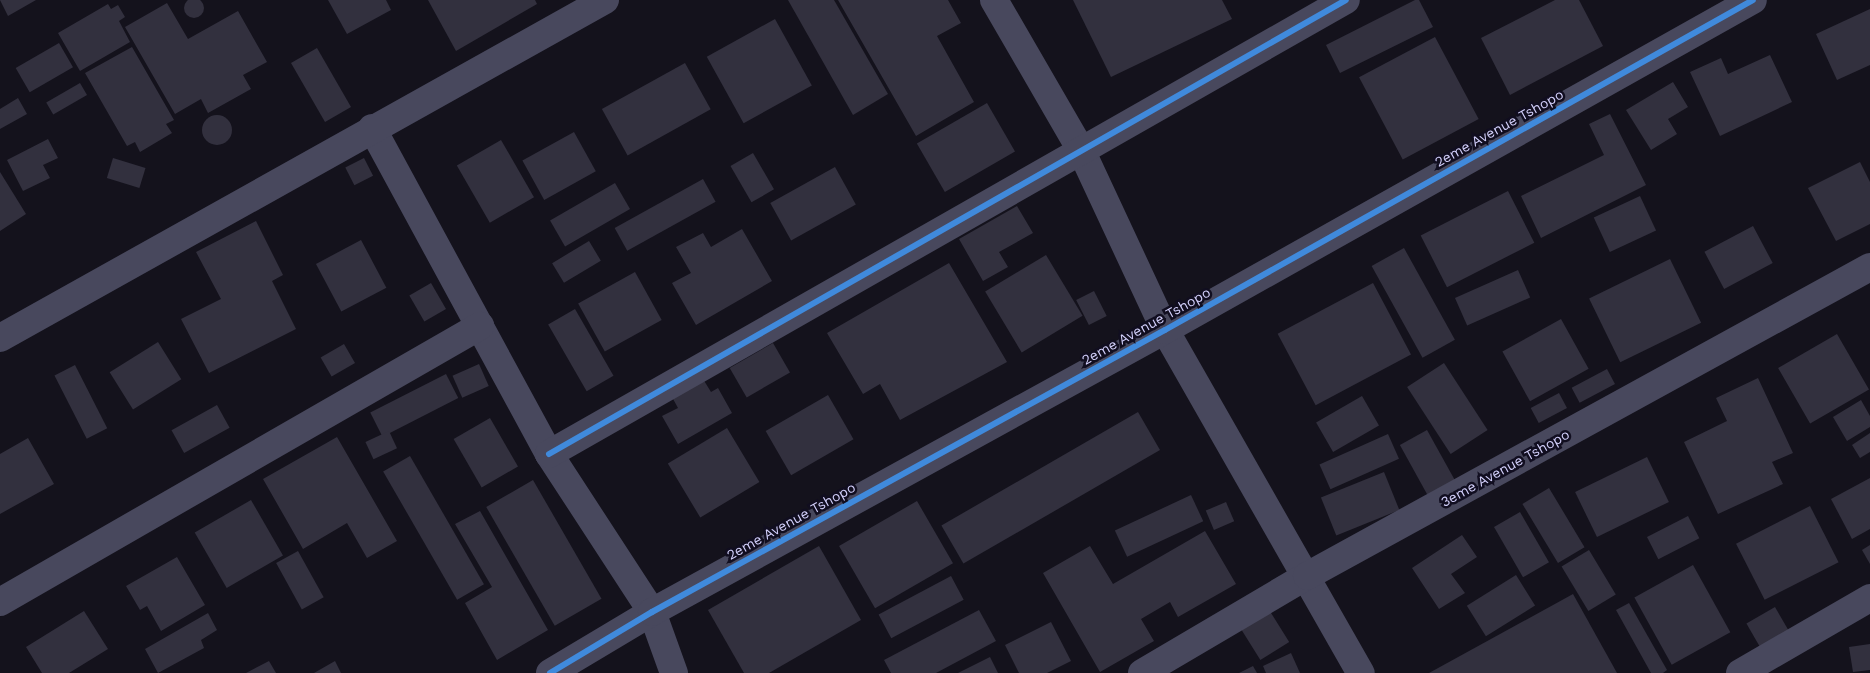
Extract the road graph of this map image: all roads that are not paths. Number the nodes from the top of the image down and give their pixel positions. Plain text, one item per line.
1 (605, 0) edge
2 (994, 0) edge
3 (1346, 0) edge
4 (1753, 0) edge
5 (372, 128) junction
6 (1081, 150) junction
7 (1870, 267) edge
8 (480, 326) junction
9 (1165, 330) junction
10 (0, 338) edge
11 (549, 454) junction
12 (1307, 576) junction
13 (1870, 598) edge
14 (0, 602) edge
15 (652, 612) junction
16 (550, 673) edge
17 (674, 673) edge
18 (1142, 673) edge
19 (1361, 673) edge
20 (1740, 673) edge

1 - 5 street
2 - 6 street
3 - 6 street
4 - 9 street, 2eme Avenue Tshopo
5 - 8 street
5 - 10 street
6 - 9 street
6 - 11 street
7 - 12 street, 3eme Avenue Tshopo
8 - 11 street
8 - 14 street
9 - 12 street
9 - 15 street, 2eme Avenue Tshopo
11 - 15 street
12 - 18 street, 3eme Avenue Tshopo
12 - 19 street
13 - 20 street
15 - 16 street, 2eme Avenue Tshopo
15 - 17 street

